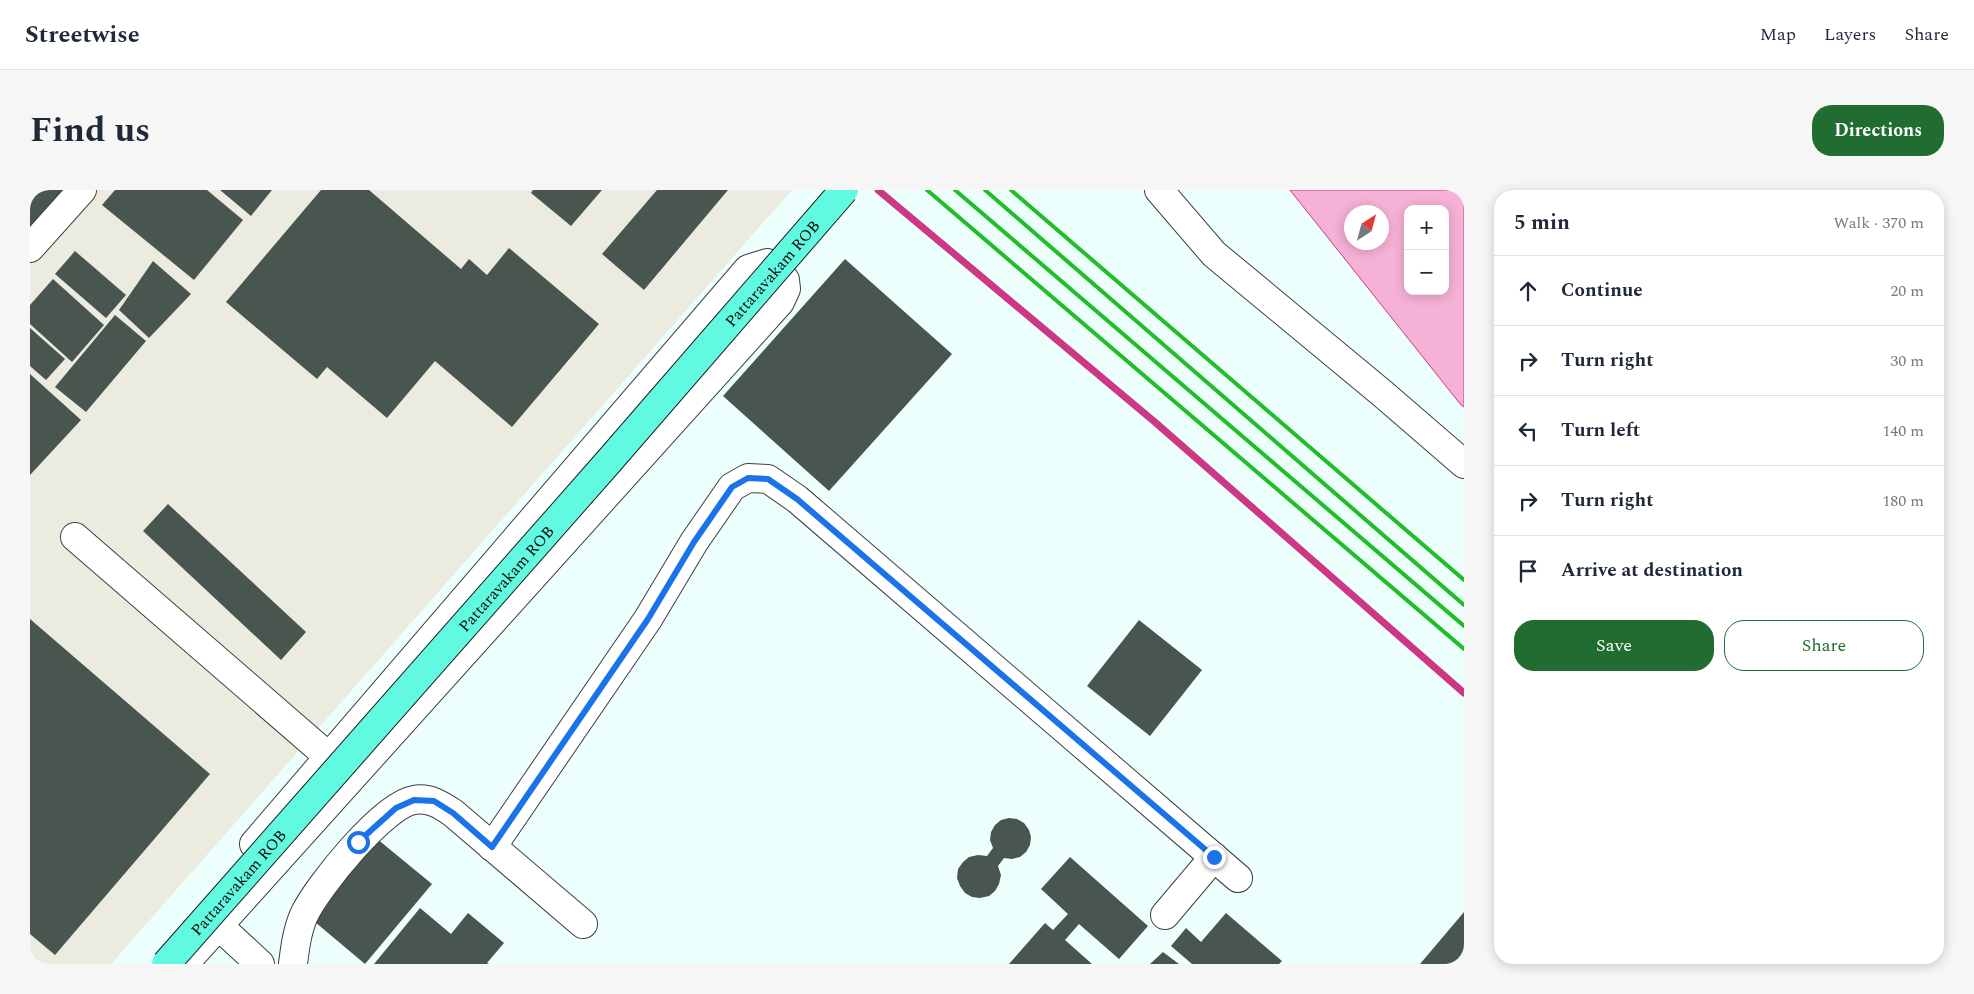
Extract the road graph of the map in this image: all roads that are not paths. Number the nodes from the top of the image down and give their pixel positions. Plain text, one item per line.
1 (82, 190) edge
2 (844, 190) edge
3 (1159, 190) edge
4 (30, 248) edge
5 (1464, 464) edge
6 (75, 537) dead end
7 (329, 758) junction
8 (492, 847) junction
9 (1214, 857) junction
10 (1238, 878) dead end
11 (1165, 916) dead end
12 (583, 924) dead end
13 (219, 926) junction
14 (193, 961) edge
15 (150, 964) edge
16 (166, 964) edge
17 (260, 964) edge
18 (293, 964) edge

1 - 4 street
2 - 16 main road, Pattaravakam ROB, bridge
3 - 5 street
6 - 7 street
7 - 13 street
7 - 15 street
8 - 9 street
8 - 12 street
8 - 18 street
9 - 10 street
9 - 11 street
13 - 14 street
13 - 17 street

